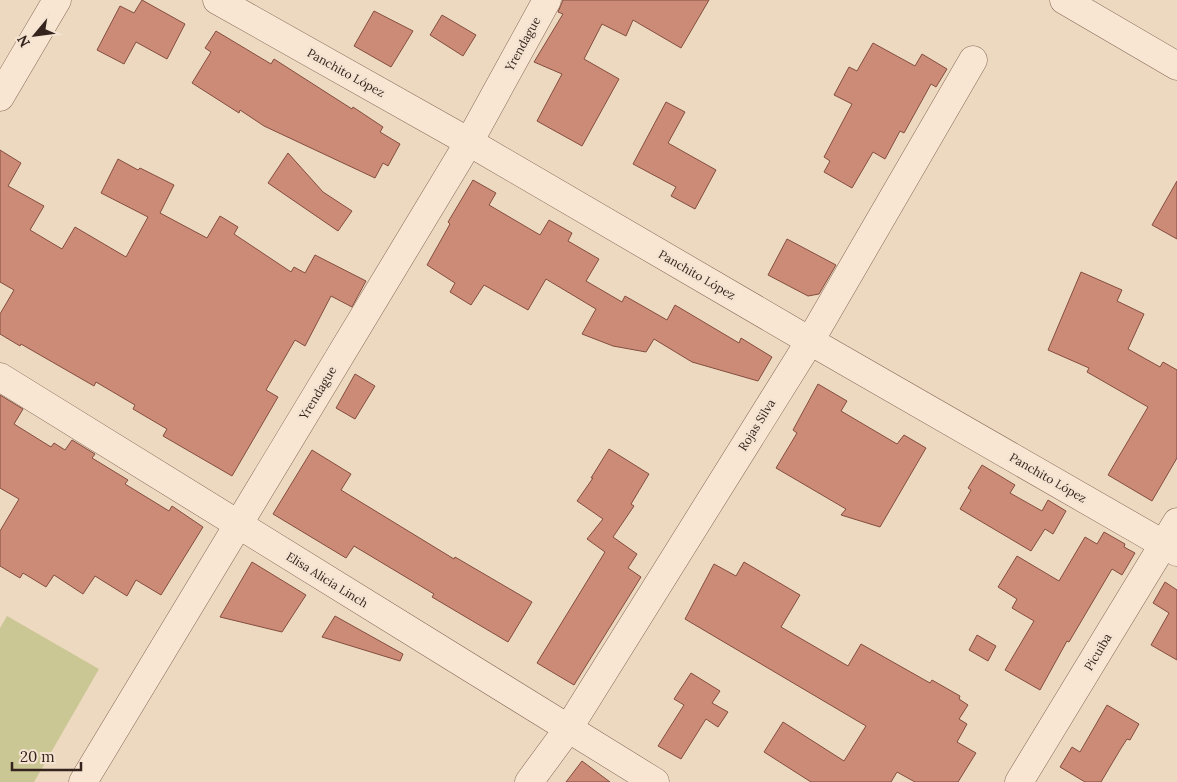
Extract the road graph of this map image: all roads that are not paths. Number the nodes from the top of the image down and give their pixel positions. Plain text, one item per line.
1 (57, 0) edge
2 (217, 0) edge
3 (546, 0) edge
4 (1064, 0) edge
5 (973, 60) dead end
6 (1177, 66) edge
7 (0, 97) edge
8 (469, 142) junction
9 (810, 341) junction
10 (0, 377) edge
11 (239, 526) junction
12 (1173, 539) edge
13 (568, 729) junction
14 (82, 782) edge
15 (528, 782) edge
16 (655, 782) edge
17 (1019, 782) edge

1 - 7 street
2 - 8 street, Panchito López
3 - 8 street, Yrendague
4 - 6 street
5 - 9 street, Rojas Silva
8 - 9 street, Panchito López
8 - 11 street, Yrendague
9 - 12 street, Panchito López
9 - 13 street, Rojas Silva
10 - 11 street, Elisa Alicia Linch
11 - 13 street, Elisa Alicia Linch
11 - 14 street, Yrendague
12 - 17 street, Picuiba
13 - 15 street, Rojas Silva
13 - 16 street, Elisa Alicia Linch

